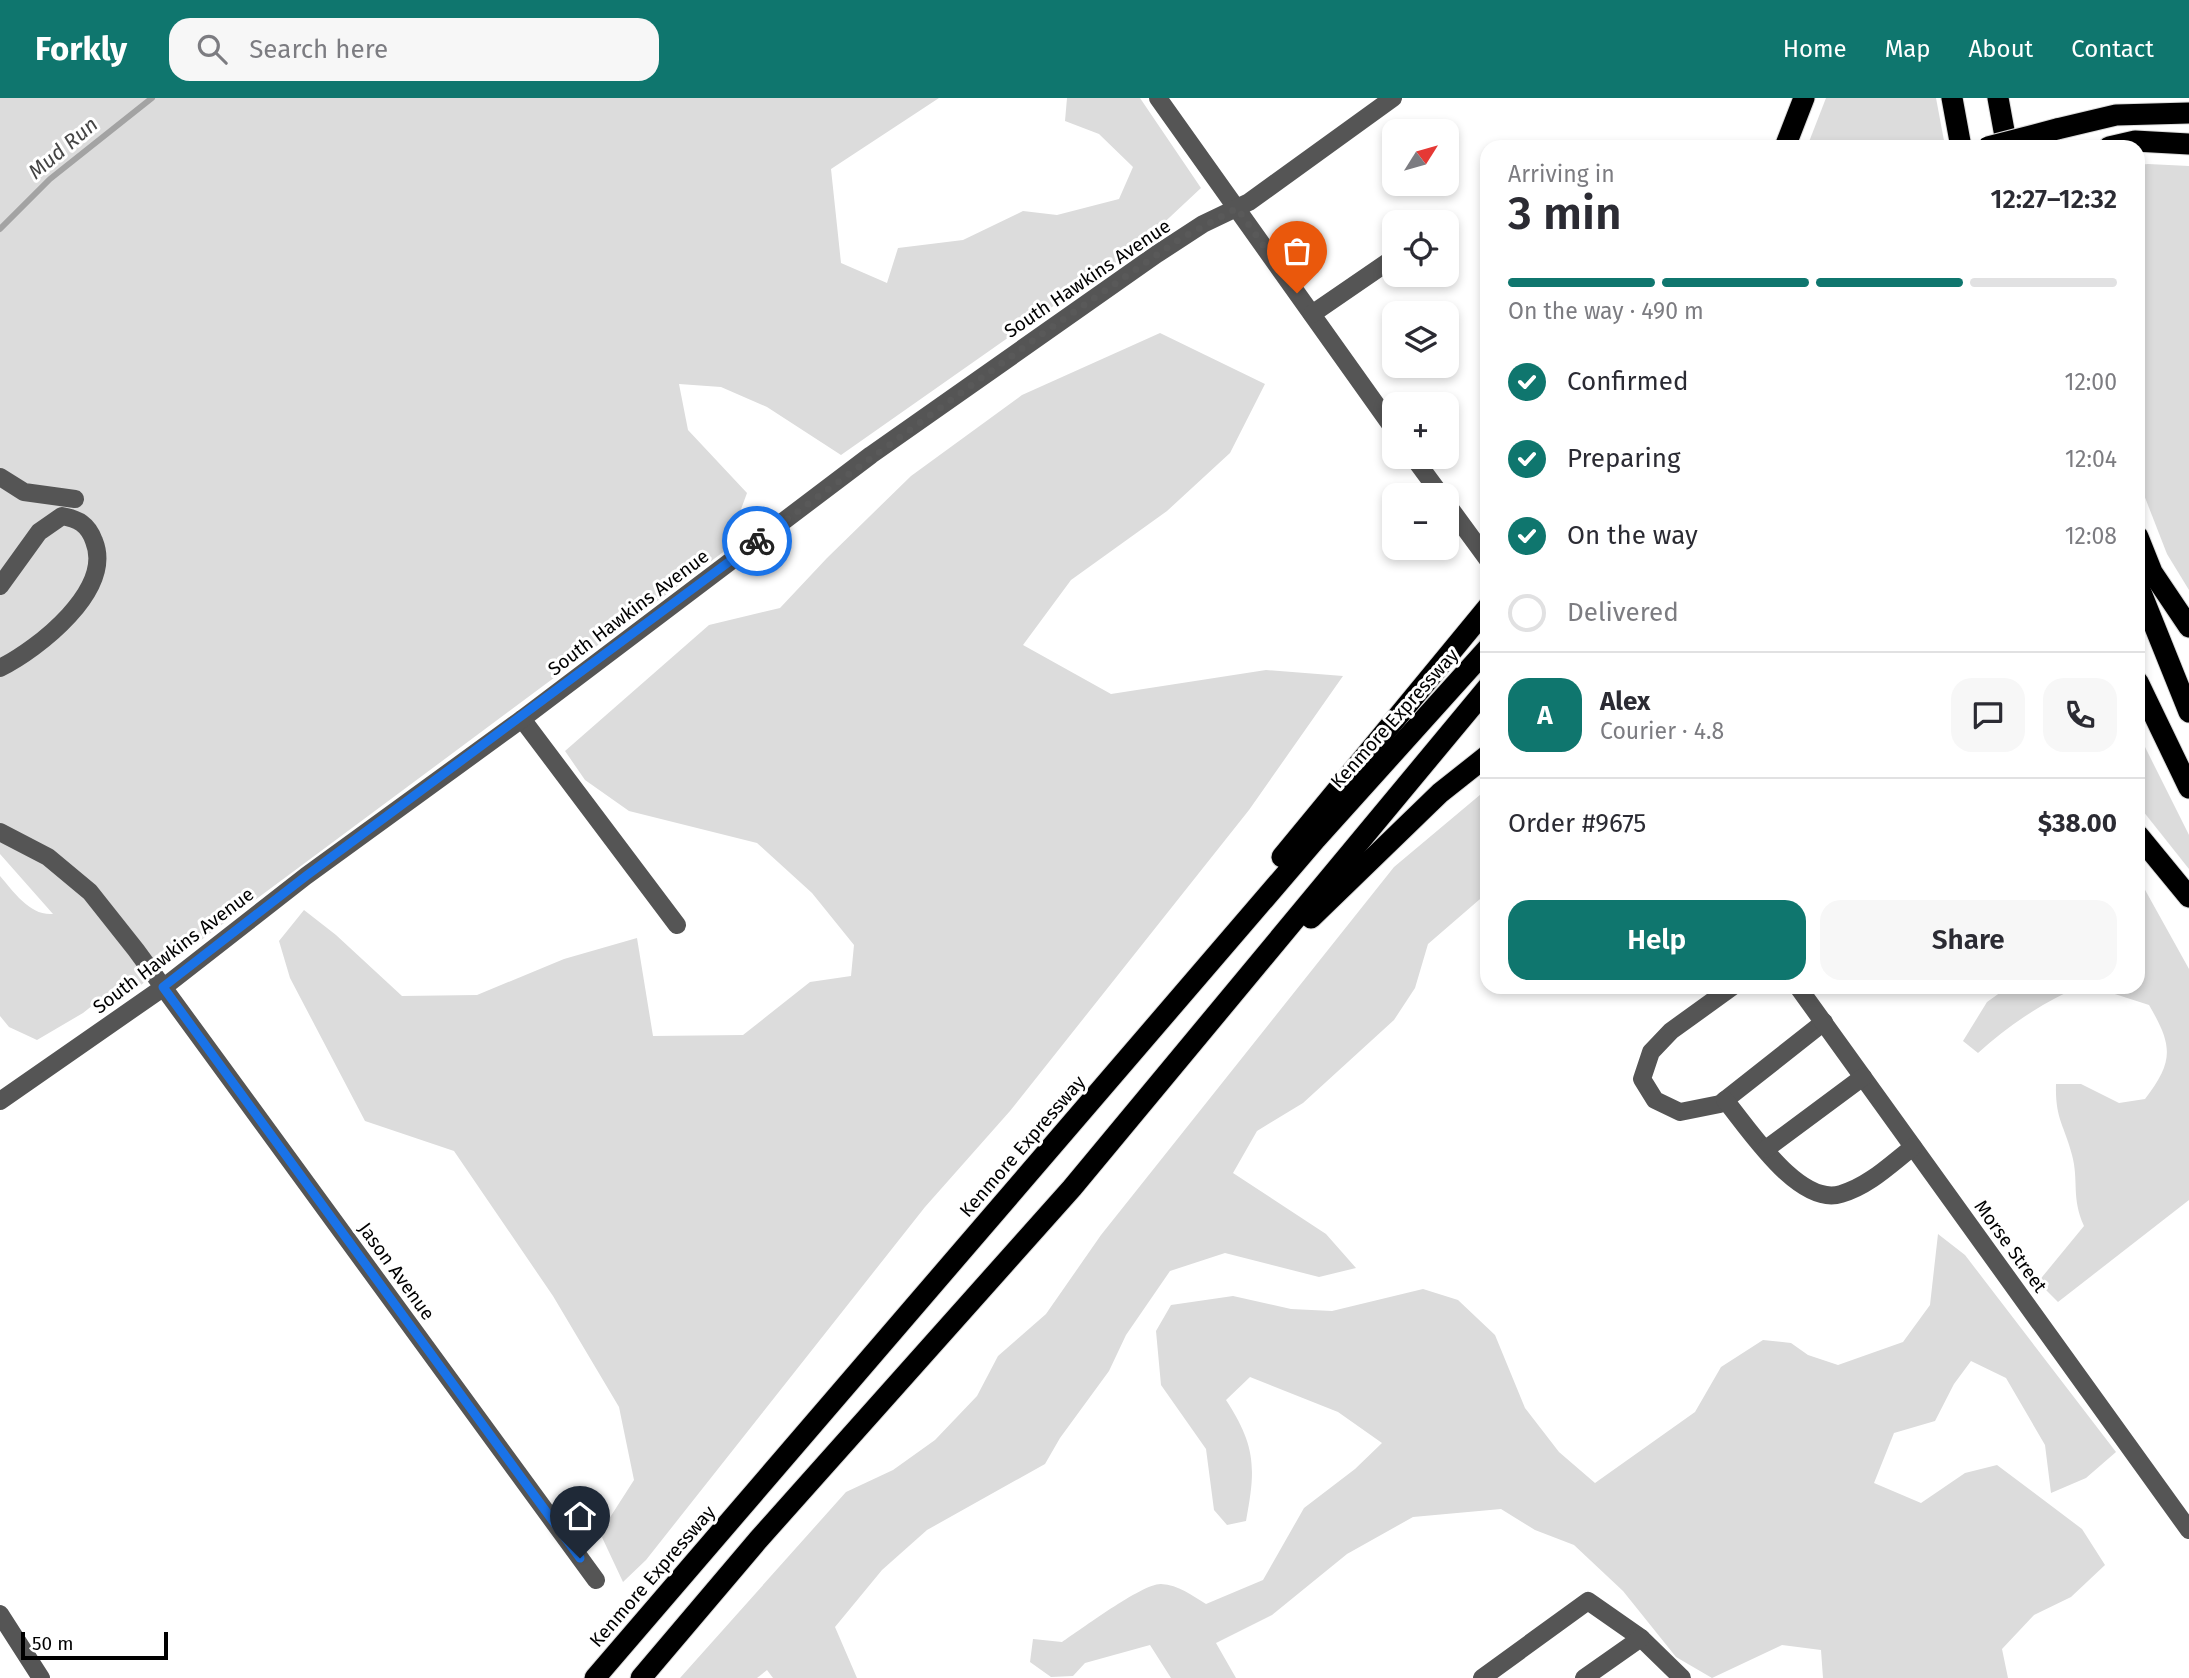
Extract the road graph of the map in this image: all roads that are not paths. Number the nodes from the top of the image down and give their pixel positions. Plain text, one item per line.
1 (1158, 98) edge
2 (1393, 98) edge
3 (1804, 98) edge
4 (1952, 98) edge
5 (1998, 98) edge
6 (2189, 113) edge
7 (1788, 140) edge
8 (1960, 140) edge
9 (2006, 140) edge
10 (2015, 140) edge
11 (2145, 142) edge
12 (2189, 144) edge
13 (1237, 208) junction
14 (1382, 266) edge
15 (1312, 314) junction
16 (1382, 412) edge
17 (0, 477) edge
18 (75, 499) dead end
19 (1459, 521) edge
20 (1480, 550) edge
21 (2145, 554) edge
22 (0, 586) edge
23 (2145, 606) edge
24 (1480, 617) edge
25 (2189, 627) edge
26 (1480, 656) edge
27 (0, 667) edge
28 (1480, 697) edge
29 (2145, 697) edge
30 (2189, 712) edge
31 (522, 719) junction
32 (1480, 761) edge
33 (2189, 788) edge
34 (0, 832) edge
35 (2145, 844) edge
36 (2189, 897) edge
37 (677, 925) dead end
38 (163, 987) junction
39 (1236, 990) junction
40 (1722, 994) edge
41 (1803, 994) edge
42 (1824, 1022) junction
43 (1863, 1077) junction
44 (1102, 1088) junction
45 (1725, 1100) junction
46 (0, 1101) edge
47 (1913, 1147) junction
48 (1766, 1149) junction
49 (2189, 1530) edge
50 (596, 1580) dead end
51 (0, 1614) edge
52 (1641, 1638) junction
53 (41, 1678) edge
54 (595, 1678) edge
55 (641, 1678) edge
56 (1482, 1678) edge
57 (1584, 1678) edge
58 (1682, 1678) edge

1 - 13 street
2 - 13 street, South Hawkins Avenue
3 - 7 highway
4 - 8 highway
5 - 9 highway
6 - 10 highway, bridge
11 - 12 highway
13 - 15 street
13 - 31 street, South Hawkins Avenue
14 - 15 street
15 - 16 street
17 - 18 street
19 - 20 street
21 - 25 highway
22 - 27 street
23 - 30 highway
24 - 44 highway
26 - 44 highway, Kenmore Expressway
28 - 39 highway
29 - 33 highway
31 - 37 street
31 - 38 street, South Hawkins Avenue
32 - 39 highway
34 - 38 street, Jason Avenue
35 - 36 highway
38 - 46 street, South Hawkins Avenue
38 - 50 street, Jason Avenue
39 - 55 highway
40 - 45 street
41 - 42 street, Morse Street
42 - 43 street, Morse Street
42 - 45 street
43 - 47 street, Morse Street
43 - 48 street
44 - 54 highway, Kenmore Expressway
45 - 48 street
47 - 48 street
47 - 49 street, Morse Street
51 - 53 street
52 - 56 street
52 - 57 street
52 - 58 street

